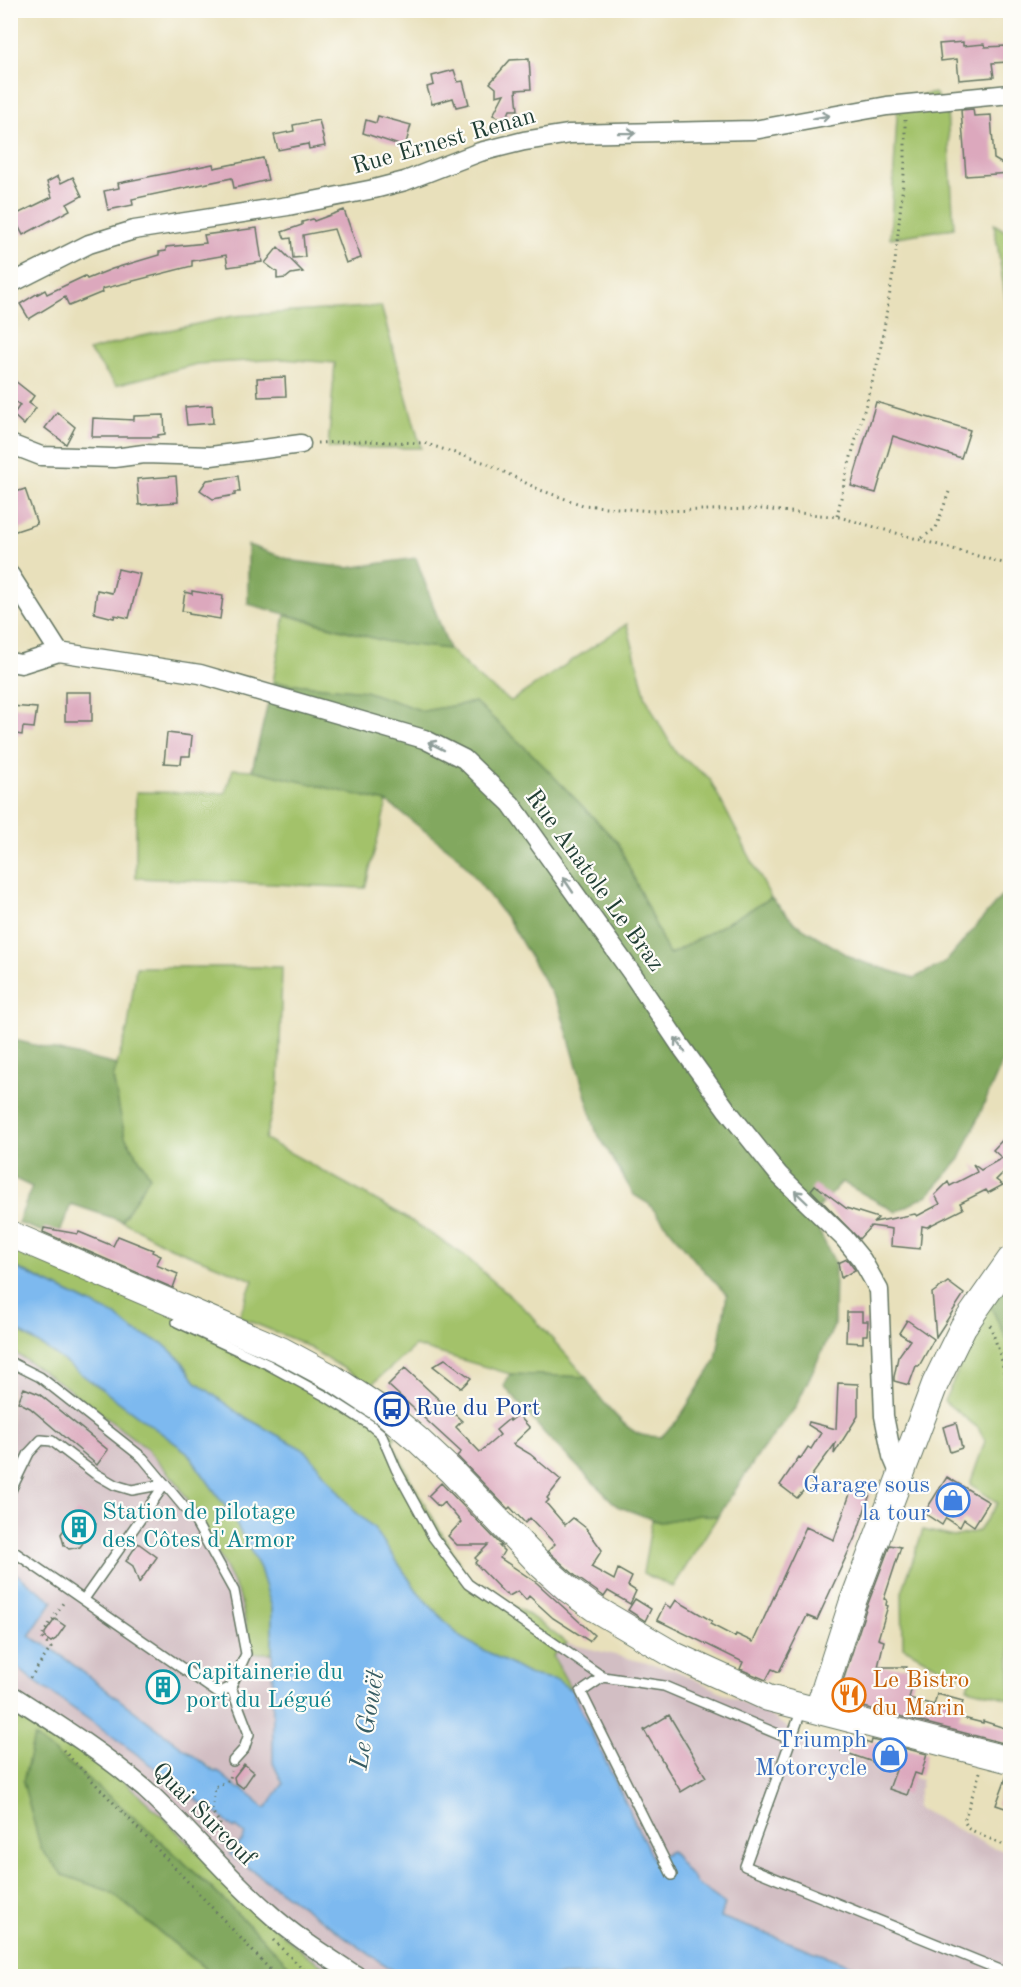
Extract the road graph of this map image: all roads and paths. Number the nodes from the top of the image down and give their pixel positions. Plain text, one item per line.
1 (1011, 93) edge
2 (905, 105) junction
3 (10, 284) edge
4 (10, 444) edge
5 (301, 444) joint
6 (950, 489) dead end
7 (838, 517) junction
8 (921, 538) junction
9 (1011, 565) edge
10 (10, 575) edge
11 (59, 652) junction
12 (10, 662) edge
13 (10, 1234) edge
14 (1011, 1260) edge
15 (976, 1307) junction
16 (177, 1322) dead end
17 (10, 1362) edge
18 (1011, 1401) edge
19 (900, 1475) junction
20 (165, 1484) junction
21 (10, 1492) edge
22 (10, 1549) edge
23 (72, 1592) junction
24 (84, 1599) junction
25 (603, 1677) junction
26 (30, 1678) dead end
27 (231, 1687) junction
28 (10, 1694) edge
29 (810, 1708) junction
30 (792, 1740) junction
31 (986, 1753) junction
32 (1011, 1760) edge
33 (233, 1761) joint
34 (87, 1766) dead end
35 (198, 1843) junction
36 (1011, 1848) edge
37 (672, 1875) dead end
38 (272, 1939) dead end
39 (1011, 1974) edge
40 (276, 1977) edge
41 (310, 1977) edge
42 (357, 1977) edge

1 - 2 street, Rue Ernest Renan
3 -> 2 street, Rue Ernest Renan
2 - 7 path
4 - 5 street
5 - 7 path
6 - 8 path
7 - 8 path
8 - 9 path
10 - 11 street
11 - 12 street
19 -> 11 street, Rue Anatole Le Braz
13 - 29 street
14 - 15 street
15 - 18 path
15 - 19 street
16 - 25 lane
17 - 20 lane
19 - 29 street
20 - 21 lane
20 - 24 lane
20 - 27 lane
22 - 23 lane
23 - 24 lane
23 - 26 path
24 - 27 lane
25 - 30 lane
25 - 37 lane
27 - 33 lane
28 - 35 street, Quai Surcouf
29 - 30 lane
29 - 31 street
30 - 39 lane
31 - 32 street
31 - 36 path
33 - 35 path
34 - 40 path
35 - 42 street, Quai Surcouf
38 - 41 path

